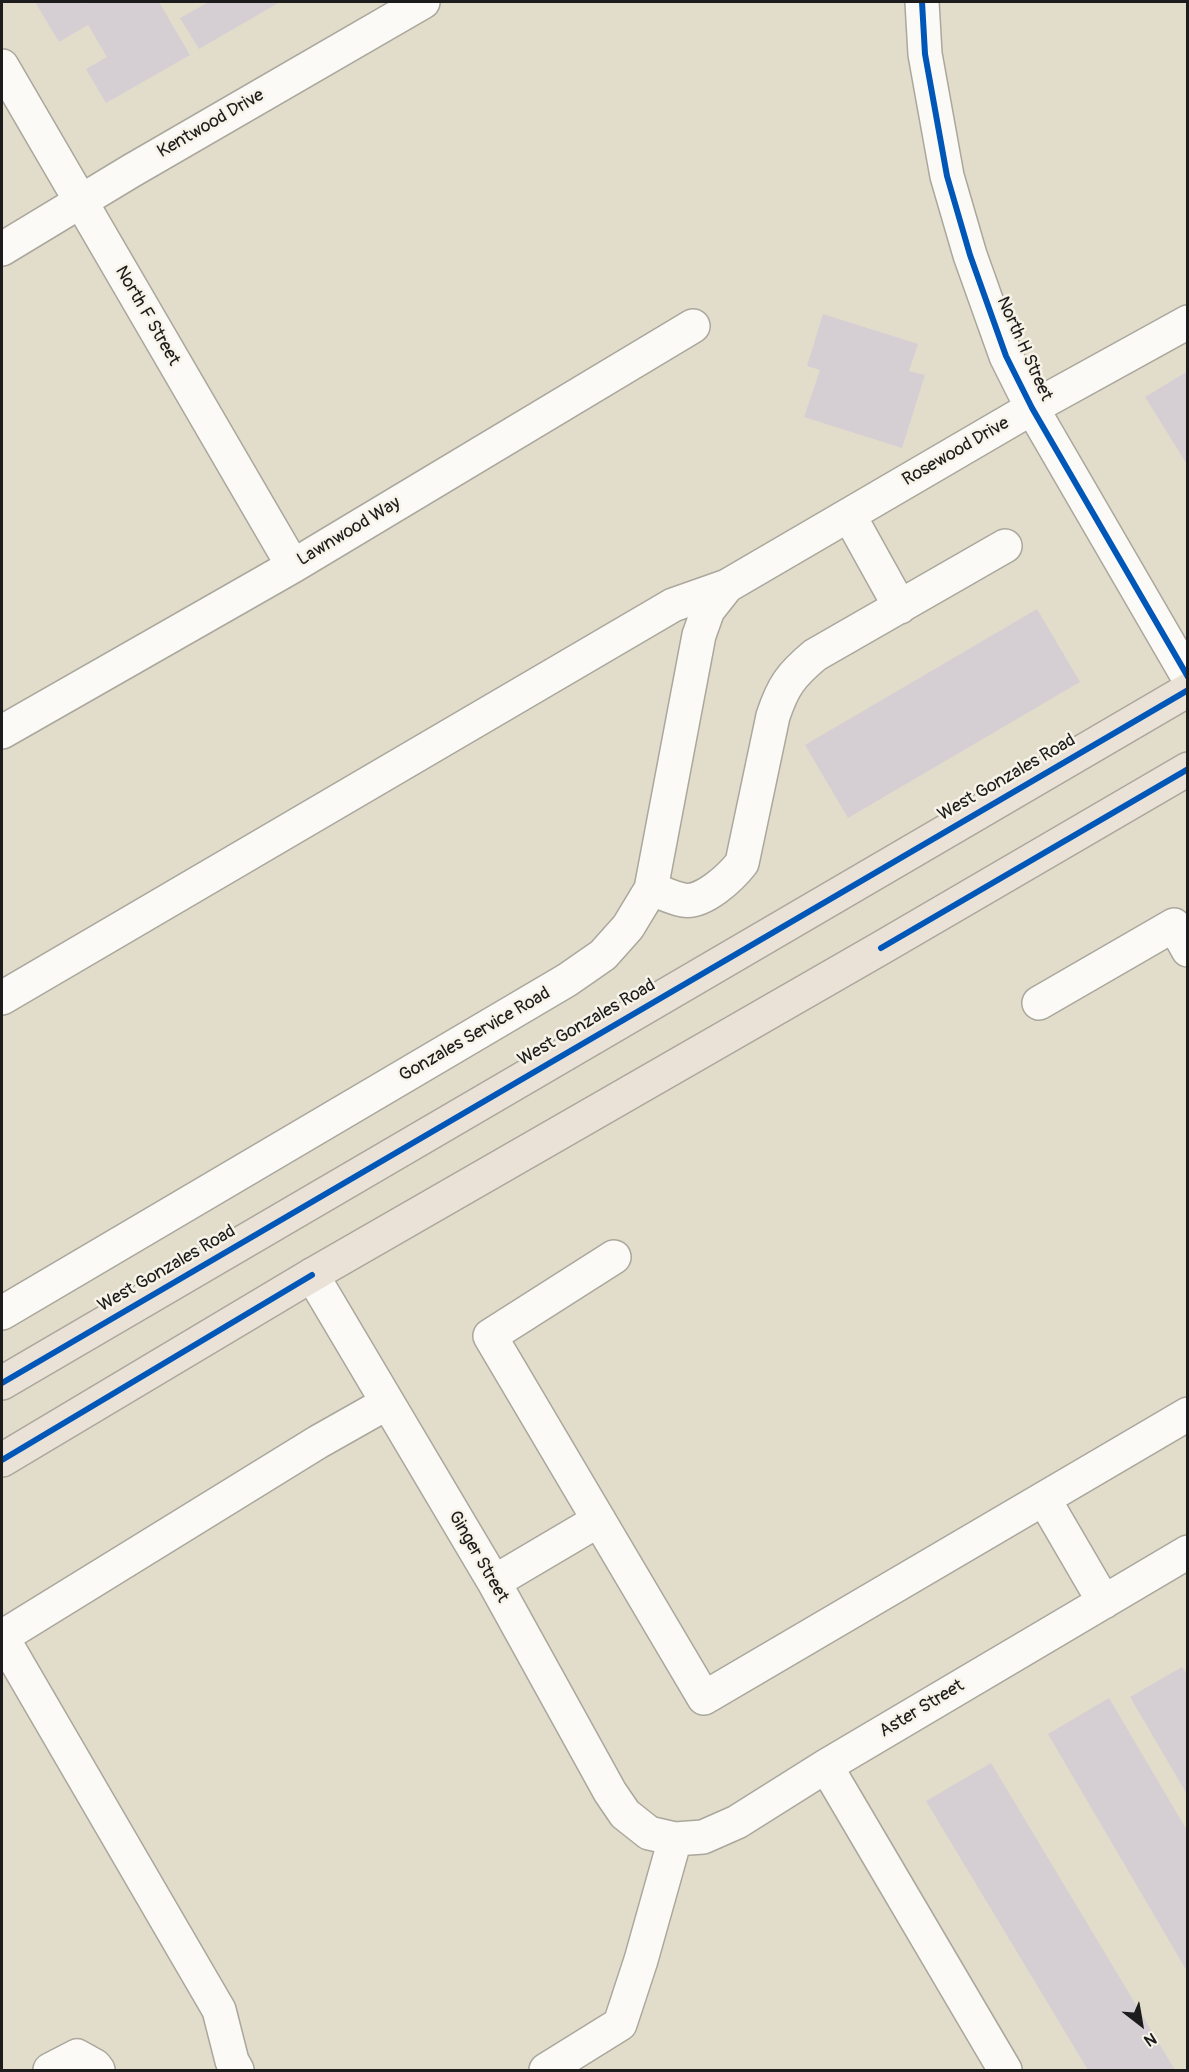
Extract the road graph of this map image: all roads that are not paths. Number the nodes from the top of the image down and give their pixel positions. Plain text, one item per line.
1 (423, 2) edge
2 (922, 2) edge
3 (2, 66) edge
4 (81, 202) junction
5 (2, 249) edge
6 (1188, 322) edge
7 (693, 326) dead end
8 (1032, 408) junction
9 (849, 515) junction
10 (1005, 546) dead end
11 (293, 566) junction
12 (727, 586) junction
13 (900, 607) junction
14 (1188, 676) edge
15 (1188, 690) edge
16 (2, 732) edge
17 (1188, 769) edge
18 (651, 889) junction
19 (1188, 950) edge
20 (2, 998) edge
21 (1039, 1004) dead end
22 (614, 1257) dead end
23 (312, 1275) junction
24 (2, 1313) edge
25 (2, 1383) edge
26 (387, 1403) junction
27 (1188, 1414) edge
28 (2, 1460) edge
29 (1044, 1498) junction
30 (599, 1520) junction
31 (1188, 1552) edge
32 (494, 1582) junction
33 (1104, 1602) junction
34 (2, 1637) edge
35 (826, 1766) junction
36 (662, 1836) junction
37 (237, 2070) edge
38 (546, 2070) edge
39 (1005, 2070) edge

1 - 4 street, Kentwood Drive
2 - 8 street, North H Street
3 - 4 street, North F Street
4 - 5 street, Kentwood Drive
4 - 11 street, North F Street
6 - 8 street, Rosewood Drive
7 - 11 street, Lawnwood Way
8 - 9 street, Rosewood Drive
8 - 14 street, North H Street
9 - 12 street, Rosewood Drive
9 - 13 street
10 - 13 street
11 - 16 street, Lawnwood Way
12 - 18 street, Gonzales Service Road
12 - 20 street
13 - 18 street
15 - 25 main road, West Gonzales Road
17 - 23 main road
18 - 24 street, Gonzales Service Road
19 - 21 street
22 - 30 street
23 - 26 street, Ginger Street
23 - 28 main road
26 - 32 street, Ginger Street
26 - 34 street
27 - 29 street
29 - 30 street
29 - 33 street
30 - 32 street
31 - 33 street, Aster Street
32 - 36 street, Ginger Street
33 - 35 street, Aster Street
34 - 37 street
35 - 36 street, Aster Street
35 - 39 street
36 - 38 street

